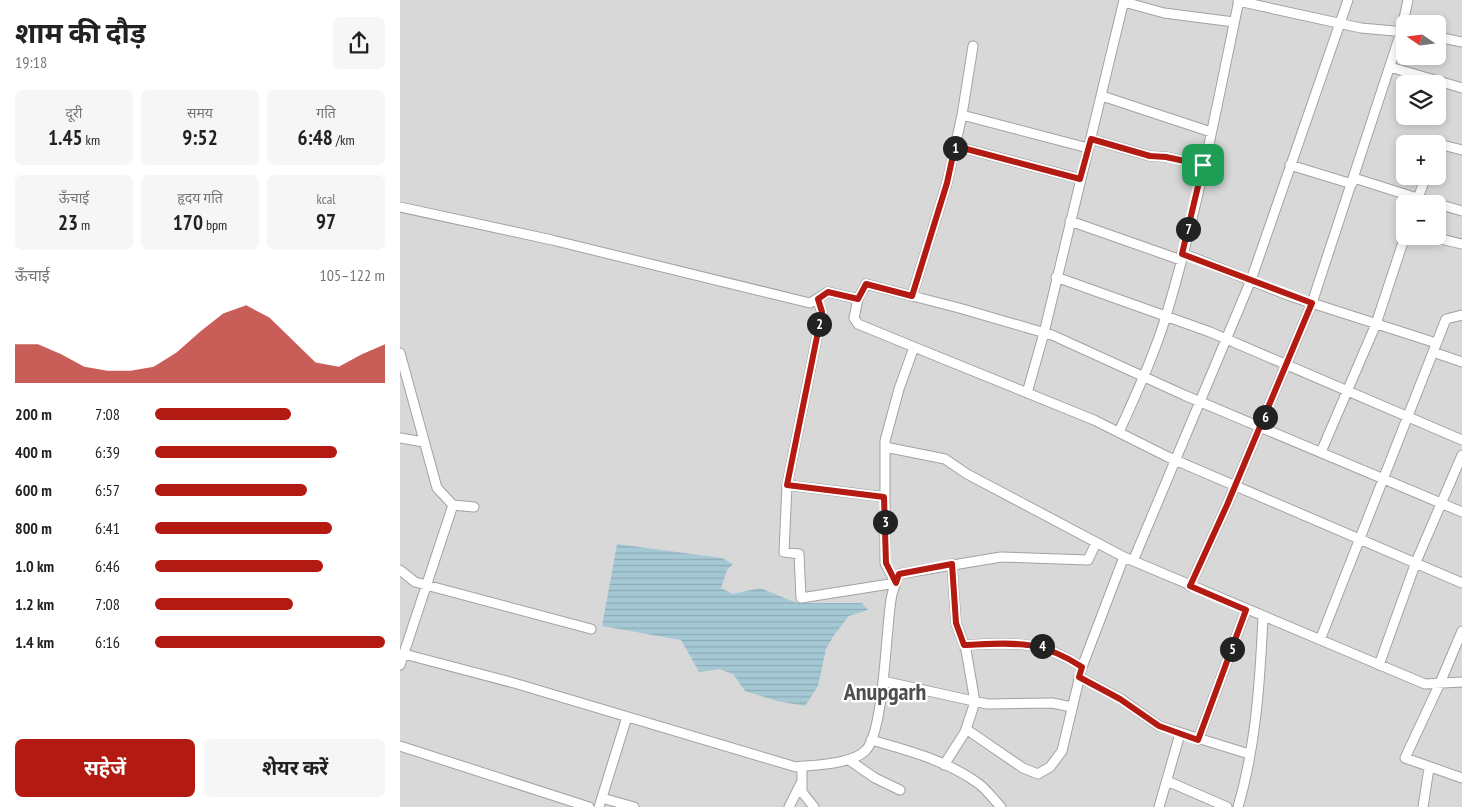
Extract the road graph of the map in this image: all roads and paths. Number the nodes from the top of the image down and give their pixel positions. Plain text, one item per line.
1 (1239, 0) edge
2 (1348, 0) edge
3 (1408, 0) edge
4 (1124, 1) edge
5 (1406, 15) edge
6 (1234, 22) junction
7 (1340, 23) junction
8 (1396, 31) edge
9 (1446, 39) edge
10 (1462, 42) edge
11 (973, 46) dead end
12 (1396, 51) edge
13 (1390, 67) junction
14 (1462, 88) edge
15 (1102, 96) junction
16 (962, 115) junction
17 (1211, 132) junction
18 (1090, 143) junction
19 (955, 146) junction
20 (1446, 146) edge
21 (1462, 150) edge
22 (1290, 164) junction
23 (1203, 165) junction
24 (1080, 179) junction
25 (1353, 180) junction
26 (1399, 195) edge
27 (400, 207) edge
28 (1446, 207) edge
29 (1462, 211) edge
30 (1070, 221) junction
31 (1446, 240) edge
32 (1462, 244) edge
33 (1402, 245) edge
34 (1182, 257) junction
35 (1056, 277) junction
36 (1251, 280) junction
37 (912, 296) junction
38 (818, 299) junction
39 (858, 299) junction
40 (1312, 303) junction
41 (1462, 315) edge
42 (1166, 317) junction
43 (1376, 324) junction
44 (1044, 333) junction
45 (1226, 339) junction
46 (914, 347) junction
47 (1434, 347) junction
48 (401, 359) edge
49 (1462, 362) edge
50 (1287, 365) junction
51 (1144, 377) junction
52 (1348, 391) junction
53 (1027, 393) junction
54 (1200, 401) junction
55 (1406, 416) junction
56 (1261, 426) junction
57 (1119, 432) junction
58 (400, 438) edge
59 (1462, 440) edge
60 (424, 442) junction
61 (885, 448) junction
62 (1321, 452) junction
63 (1462, 455) edge
64 (1176, 460) junction
65 (1382, 478) junction
66 (787, 485) junction
67 (1235, 485) junction
68 (884, 497) junction
69 (1441, 503) junction
70 (453, 505) junction
71 (474, 507) dead end
72 (1462, 512) edge
73 (1358, 538) junction
74 (1096, 542) junction
75 (1129, 559) junction
76 (1416, 562) junction
77 (952, 564) junction
78 (400, 570) edge
79 (896, 583) junction
80 (1462, 583) edge
81 (426, 585) junction
82 (1190, 586) junction
83 (1246, 610) junction
84 (1263, 617) junction
85 (591, 629) dead end
86 (1462, 631) edge
87 (1320, 640) junction
88 (964, 645) junction
89 (402, 659) edge
90 (1379, 665) junction
91 (1081, 672) junction
92 (883, 680) junction
93 (1462, 682) edge
94 (1440, 683) junction
95 (974, 702) junction
96 (1072, 708) junction
97 (627, 717) junction
98 (966, 729) junction
99 (1180, 734) junction
100 (871, 740) junction
101 (1198, 740) junction
102 (400, 746) edge
103 (1249, 754) junction
104 (850, 760) junction
105 (944, 765) junction
106 (802, 766) junction
107 (1429, 768) junction
108 (1462, 778) edge
109 (802, 781) junction
110 (1167, 781) junction
111 (900, 790) dead end
112 (602, 798) junction
113 (589, 807) edge
114 (599, 807) edge
115 (634, 807) edge
116 (789, 807) edge
117 (814, 807) edge
118 (1001, 807) edge
119 (1159, 807) edge
120 (1227, 807) edge
121 (1238, 807) edge
122 (1422, 807) edge

1 - 6 street
1 - 7 street
2 - 7 street
3 - 5 street
4 - 6 street
4 - 15 street
6 - 17 street
7 - 8 street
7 - 22 street
9 - 10 street
11 - 16 street
12 - 13 street
13 - 14 street
13 - 25 street
15 - 17 street
15 - 18 street
16 - 18 street
16 - 19 street
17 - 23 street
18 - 23 street
18 - 24 street
19 - 24 street
19 - 37 street
20 - 21 street
22 - 25 street
22 - 36 street
23 - 34 street
24 - 30 street
25 - 26 street
25 - 40 street
27 - 38 street
28 - 29 street
30 - 34 street
30 - 35 street
31 - 32 street
33 - 43 street
34 - 36 street
34 - 42 street
35 - 42 street
35 - 44 street
36 - 40 street
36 - 45 street
37 - 39 street
37 - 44 street
38 - 39 street
38 - 66 street
39 - 46 street
40 - 43 street
40 - 50 street
41 - 47 street
42 - 45 street
42 - 51 street
43 - 47 street
43 - 52 street
44 - 51 street
44 - 53 street
45 - 50 street
45 - 54 street
46 - 53 street
46 - 61 street
47 - 49 street
47 - 55 street
48 - 60 street
50 - 52 street
50 - 56 street
51 - 54 street
51 - 57 street
52 - 55 street
52 - 62 street
53 - 57 street
54 - 56 street
54 - 64 street
55 - 59 street
55 - 65 street
56 - 62 street
56 - 67 street
57 - 64 street
58 - 60 street
60 - 70 street
61 - 68 street
61 - 74 street
62 - 65 street
63 - 69 street
64 - 67 street
64 - 75 street
65 - 69 street
65 - 73 street
66 - 68 street
66 - 79 street
67 - 73 street
67 - 82 street
68 - 79 street
69 - 72 street
69 - 76 street
70 - 71 street
70 - 81 street
73 - 76 street
73 - 87 street
74 - 75 street
74 - 77 street
75 - 82 street
75 - 91 street
76 - 80 street
76 - 90 street
77 - 79 street
77 - 88 street
78 - 81 street
79 - 92 street
81 - 85 street
81 - 89 street
82 - 83 street
83 - 84 street
83 - 101 street
84 - 87 street
84 - 103 street
86 - 94 street
87 - 90 street
88 - 91 street
88 - 95 street
89 - 97 street
90 - 94 street
91 - 96 street
91 - 99 street
92 - 95 street
92 - 100 street
93 - 94 street
94 - 107 street
95 - 96 street
95 - 98 street
96 - 98 street
97 - 106 street
97 - 112 street
98 - 105 street
99 - 101 street
99 - 110 street
100 - 104 street
100 - 105 street
101 - 103 street
102 - 113 street
103 - 121 street
104 - 106 street
104 - 111 street
105 - 118 street
106 - 109 street
107 - 108 street
107 - 122 street
109 - 116 street
109 - 117 street
110 - 119 street
110 - 120 street
112 - 114 street
112 - 115 street

